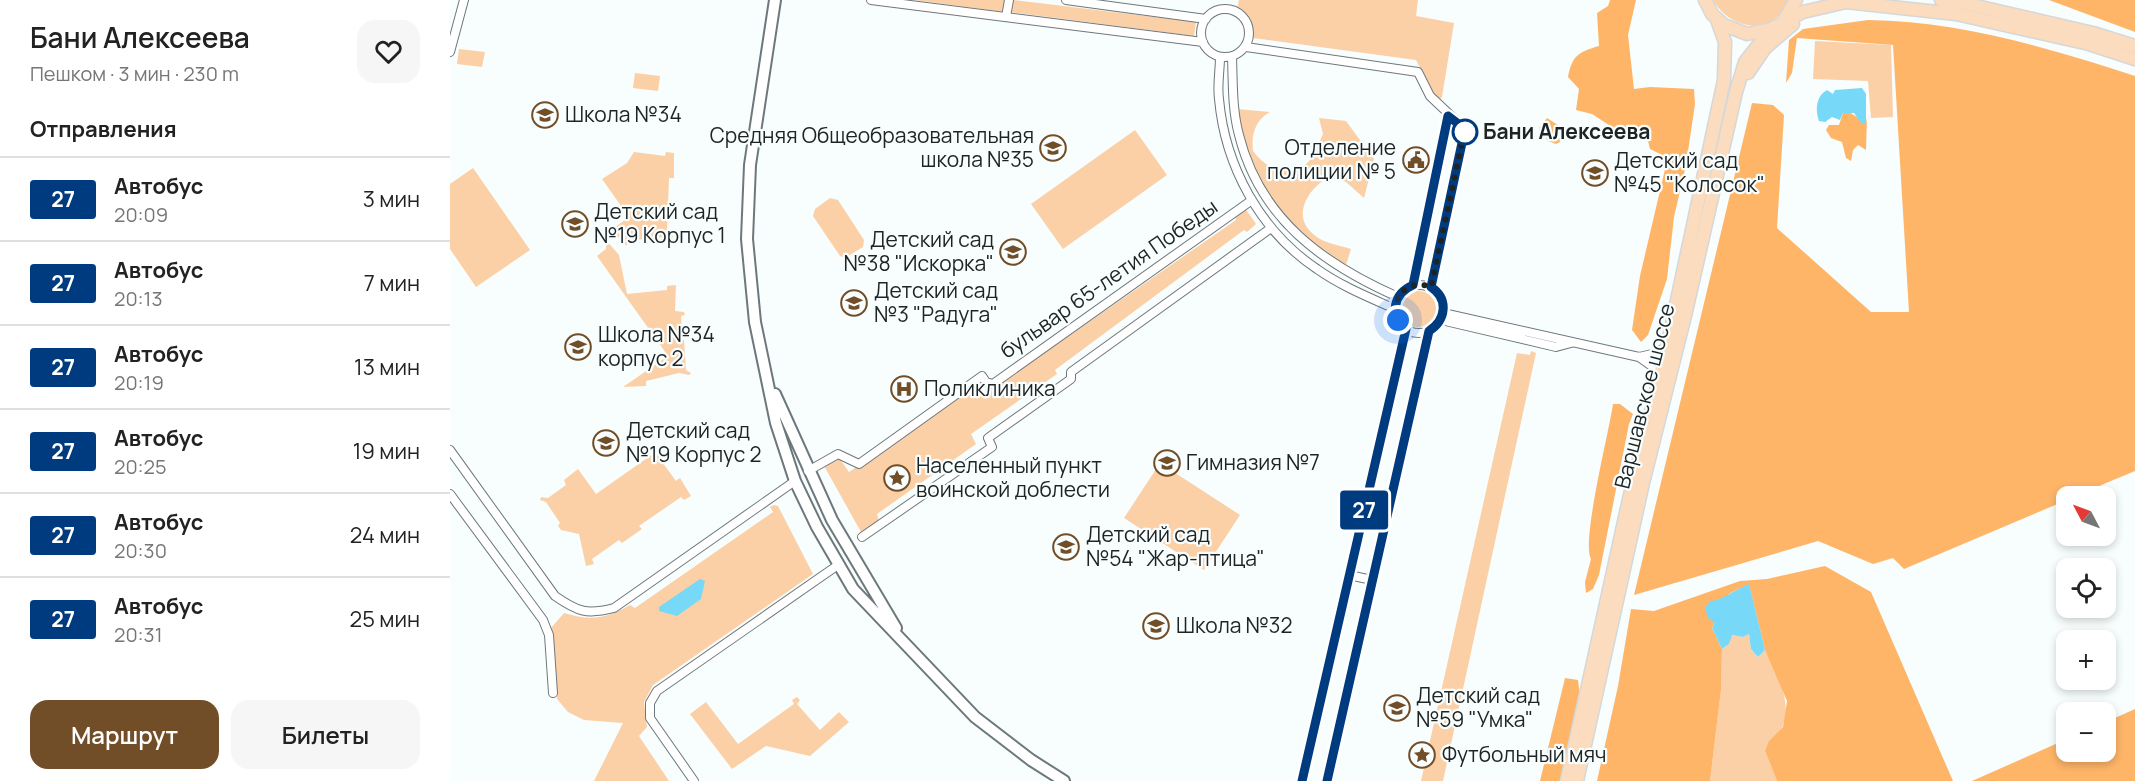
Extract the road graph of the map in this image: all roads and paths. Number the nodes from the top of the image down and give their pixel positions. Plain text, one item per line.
1 (464, 0) edge
2 (775, 0) edge
3 (871, 0) edge
4 (1009, 0) edge
5 (1066, 0) edge
6 (1796, 0) edge
7 (1941, 0) edge
8 (1705, 2) edge
9 (1226, 4) edge
10 (1822, 7) junction
11 (1006, 17) junction
12 (1206, 19) junction
13 (1717, 20) junction
14 (1775, 27) junction
15 (453, 34) edge
16 (1203, 42) junction
17 (2135, 46) edge
18 (1246, 47) junction
19 (450, 52) edge
20 (1220, 57) junction
21 (1232, 57) junction
22 (2135, 59) edge
23 (1736, 92) junction
24 (1448, 116) junction
25 (1251, 168) junction
26 (1239, 175) junction
27 (1252, 200) junction
28 (1271, 228) junction
29 (1300, 238) junction
30 (1291, 248) junction
31 (1413, 285) junction
32 (1431, 287) junction
33 (1398, 297) junction
34 (1395, 309) junction
35 (1442, 316) junction
36 (1406, 329) junction
37 (1429, 331) junction
38 (1667, 347) junction
39 (1639, 357) junction
40 (765, 372) junction
41 (1660, 377) junction
42 (796, 443) junction
43 (784, 449) junction
44 (450, 450) edge
45 (808, 471) junction
46 (795, 481) junction
47 (450, 494) edge
48 (862, 537) dead end
49 (838, 565) junction
50 (1349, 575) junction
51 (1372, 580) junction
52 (869, 582) junction
53 (853, 588) junction
54 (905, 644) junction
55 (553, 693) dead end
56 (694, 781) edge
57 (1064, 781) edge
58 (1302, 781) edge
59 (1327, 781) edge
60 (1567, 781) edge
61 (1577, 781) edge

1 - 15 street
2 - 40 main road
3 - 11 street
4 - 11 street
5 - 12 street
6 - 14 main road, Варшавское шоссе
7 - 17 main road
8 - 13 main road
9 - 12 street
9 - 18 street
10 - 14 main road
10 - 22 main road
10 - 23 main road
11 - 16 street
12 - 16 street
13 - 14 main road
13 - 38 main road, Варшавское шоссе
14 - 23 main road, Варшавское шоссе
15 - 19 street
16 - 20 street
18 - 21 street
18 - 24 street
20 - 21 street
20 - 26 street
21 - 25 street
23 - 61 main road, Варшавское шоссе
24 - 31 street
24 - 32 street
25 - 26 street
25 - 29 street
26 - 27 street
27 - 28 street
27 - 45 street, бульвар 65-летия Победы
28 - 30 street
28 - 48 street
29 - 30 street
29 - 33 street
30 - 34 street
31 - 32 street
31 - 33 street
32 - 35 street
33 - 34 street
34 - 36 street
35 - 37 street
35 - 39 street
36 - 37 street
36 - 50 street
37 - 51 street
38 - 39 street
38 - 41 main road, Варшавское шоссе
39 - 41 street
40 - 42 main road
40 - 43 main road
41 - 60 main road, Варшавское шоссе
42 - 43 main road
42 - 45 main road
43 - 46 main road
44 - 46 street
45 - 52 main road
46 - 49 main road
47 - 55 street
49 - 53 main road
49 - 56 street
50 - 51 street
50 - 58 street
51 - 59 street
52 - 53 main road
52 - 54 main road
53 - 54 main road
54 - 57 main road

